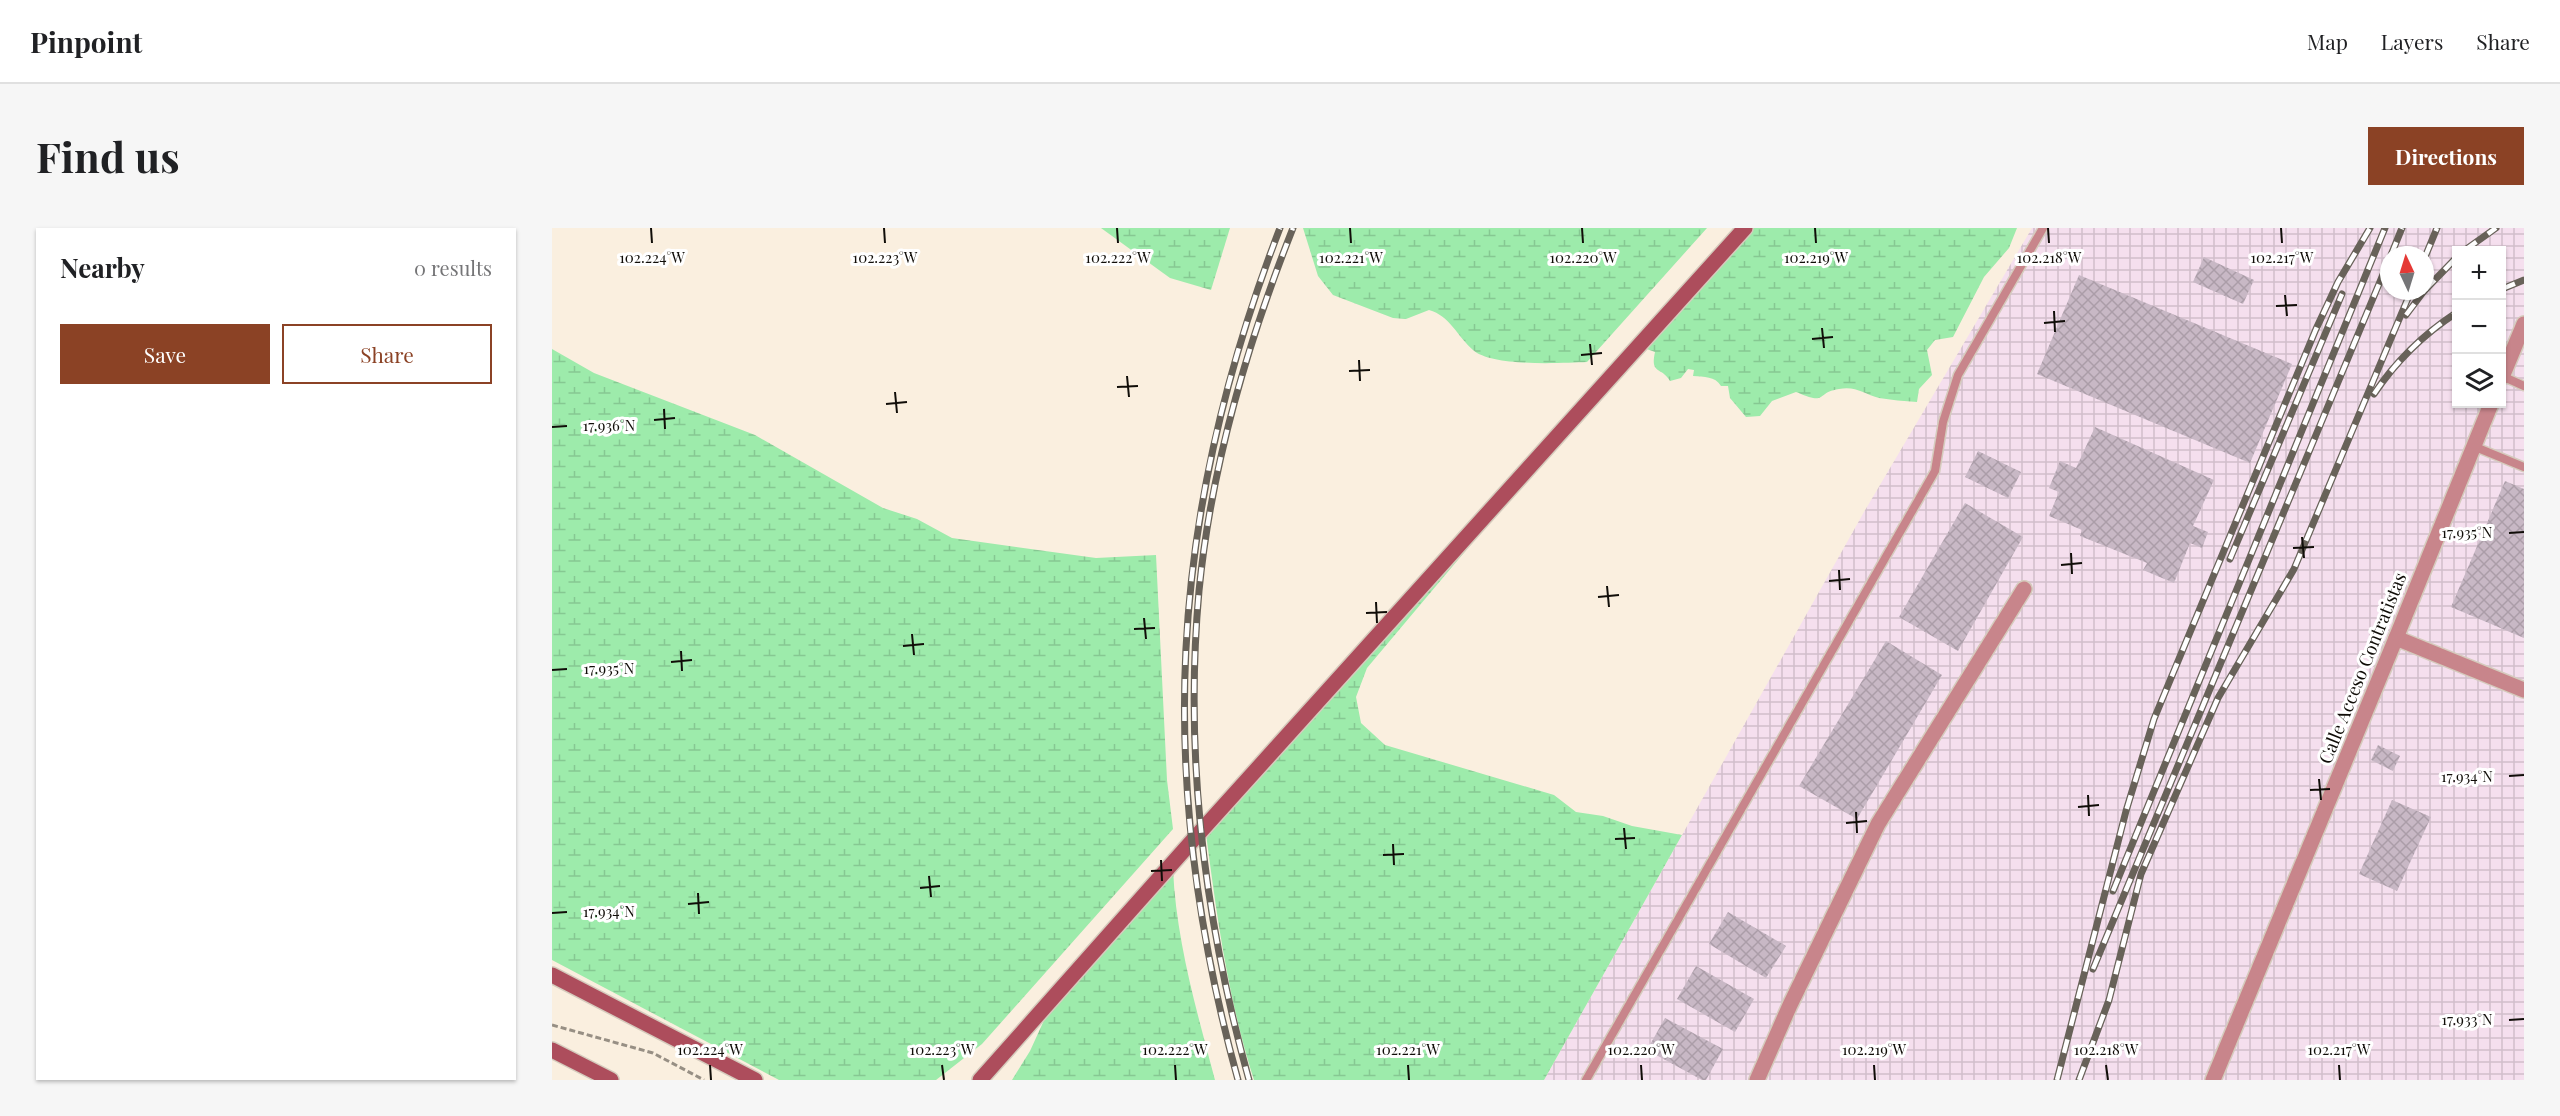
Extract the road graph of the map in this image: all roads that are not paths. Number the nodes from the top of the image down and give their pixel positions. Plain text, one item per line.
1 (1745, 228) edge
2 (2043, 228) edge
3 (2524, 324) edge
4 (2506, 367) edge
5 (2506, 379) edge
6 (2524, 386) edge
7 (2489, 408) edge
8 (2473, 446) junction
9 (2524, 466) edge
10 (2024, 589) dead end
11 (2397, 638) junction
12 (2524, 690) edge
13 (552, 975) edge
14 (552, 1050) edge
15 (611, 1080) edge
16 (755, 1080) edge
17 (980, 1080) edge
18 (1586, 1080) edge
19 (1757, 1080) edge
20 (2213, 1080) edge

1 - 17 main road
2 - 18 lane
3 - 4 street
5 - 6 lane
7 - 8 street, Calle Acceso Contratistas
8 - 9 lane
8 - 11 street, Calle Acceso Contratistas
10 - 19 street
11 - 12 street
11 - 20 street, Calle Acceso Contratistas
13 - 16 main road
14 - 15 main road

